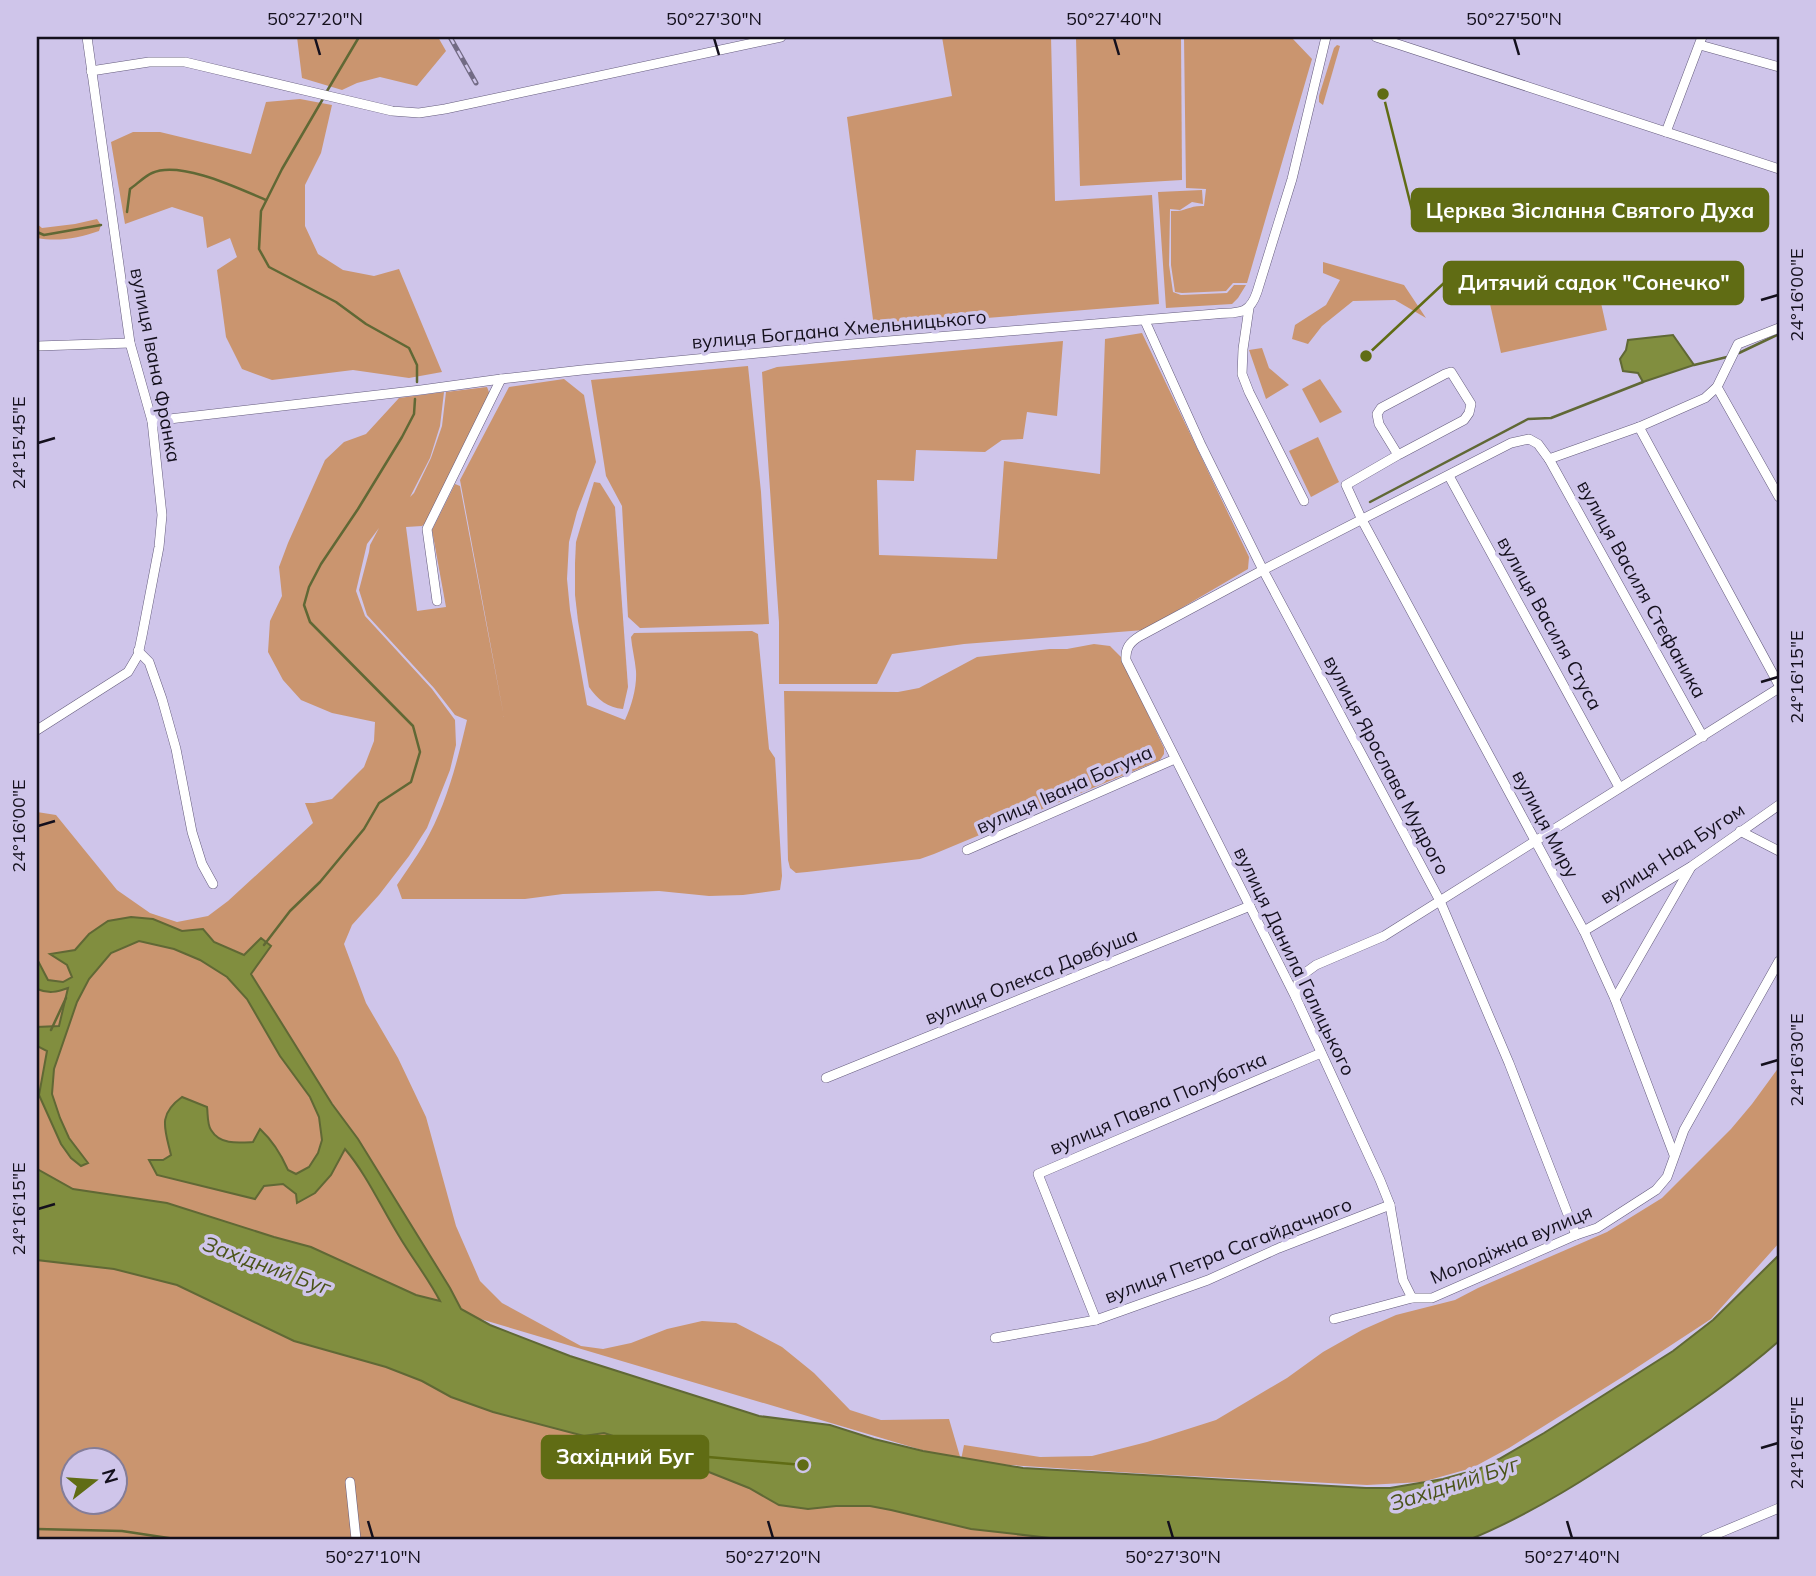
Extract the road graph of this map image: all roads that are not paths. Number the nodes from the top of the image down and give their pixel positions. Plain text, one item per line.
1 (87, 37) edge
2 (781, 37) edge
3 (1326, 37) edge
4 (1376, 37) edge
5 (1701, 41) edge
6 (1779, 66) edge
7 (91, 71) junction
8 (1666, 132) junction
9 (1779, 169) edge
10 (1249, 308) junction
11 (1145, 321) junction
12 (1779, 327) edge
13 (130, 343) junction
14 (37, 346) edge
15 (501, 379) junction
16 (1717, 387) junction
17 (152, 421) junction
18 (1639, 427) junction
19 (1398, 455) junction
20 (1549, 459) junction
21 (1449, 476) junction
22 (1779, 497) edge
23 (1304, 500) dead end
24 (1362, 520) junction
25 (1264, 570) junction
26 (436, 601) dead end
27 (138, 651) junction
28 (1779, 686) edge
29 (37, 730) edge
30 (1703, 737) junction
31 (1175, 759) junction
32 (1619, 788) junction
33 (1779, 805) edge
34 (1740, 831) junction
35 (1535, 840) junction
36 (967, 850) dead end
37 (1779, 851) edge
38 (1692, 866) junction
39 (213, 884) dead end
40 (1440, 901) junction
41 (1250, 906) junction
42 (1584, 931) junction
43 (1779, 961) edge
44 (1296, 998) junction
45 (1615, 999) junction
46 (1321, 1053) junction
47 (825, 1077) dead end
48 (1674, 1155) junction
49 (1390, 1205) junction
50 (1576, 1235) junction
51 (1412, 1298) junction
52 (1334, 1319) dead end
53 (1096, 1320) junction
54 (995, 1338) dead end
55 (350, 1482) dead end
56 (1779, 1508) edge
57 (356, 1539) edge
58 (1704, 1539) edge

1 - 7 street, вулиця Івана Франка
2 - 7 street
3 - 10 street
4 - 8 street
5 - 6 street
5 - 8 street
7 - 13 street, вулиця Івана Франка
8 - 9 street
10 - 11 street, вулиця Богдана Хмельницького
10 - 23 street
11 - 15 street, вулиця Богдана Хмельницького
11 - 25 street, вулиця Ярослава Мудрого
12 - 16 street
13 - 14 street
13 - 17 street, вулиця Івана Франка
15 - 17 street, вулиця Богдана Хмельницького
15 - 26 street
16 - 18 street
16 - 22 street
17 - 27 street, вулиця Івана Франка
18 - 20 street
18 - 28 street
19 - 19 street
19 - 24 street, вулиця Миру
20 - 21 street
20 - 30 street, вулиця Василя Стефаника
21 - 24 street
21 - 32 street, вулиця Василя Стуса
24 - 25 street
24 - 35 street, вулиця Миру
25 - 31 street, вулиця Данила Галицького
25 - 40 street, вулиця Ярослава Мудрого
27 - 29 street, вулиця Івана Франка
27 - 39 street
28 - 30 street
30 - 32 street
31 - 36 street, вулиця Івана Богуна
31 - 41 street, вулиця Данила Галицького
32 - 35 street
33 - 34 street, вулиця Над Бугом
34 - 37 street
34 - 38 street, вулиця Над Бугом
35 - 40 street
35 - 42 street, вулиця Миру
38 - 42 street, вулиця Над Бугом
38 - 45 street
40 - 44 street
40 - 50 street, вулиця Ярослава Мудрого
41 - 44 street, вулиця Данила Галицького
41 - 47 street, вулиця Олекса Довбуша
42 - 45 street, вулиця Миру
43 - 48 street, Молодіжна вулиця
44 - 46 street, вулиця Данила Галицького
45 - 48 street, вулиця Миру
46 - 49 street, вулиця Данила Галицького
46 - 53 street, вулиця Павла Полуботка
48 - 50 street, Молодіжна вулиця
49 - 51 street, вулиця Данила Галицького
49 - 53 street, вулиця Петра Сагайдачного
50 - 51 street, Молодіжна вулиця
51 - 52 street, Молодіжна вулиця
53 - 54 street, вулиця Петра Сагайдачного
55 - 57 street
56 - 58 street

